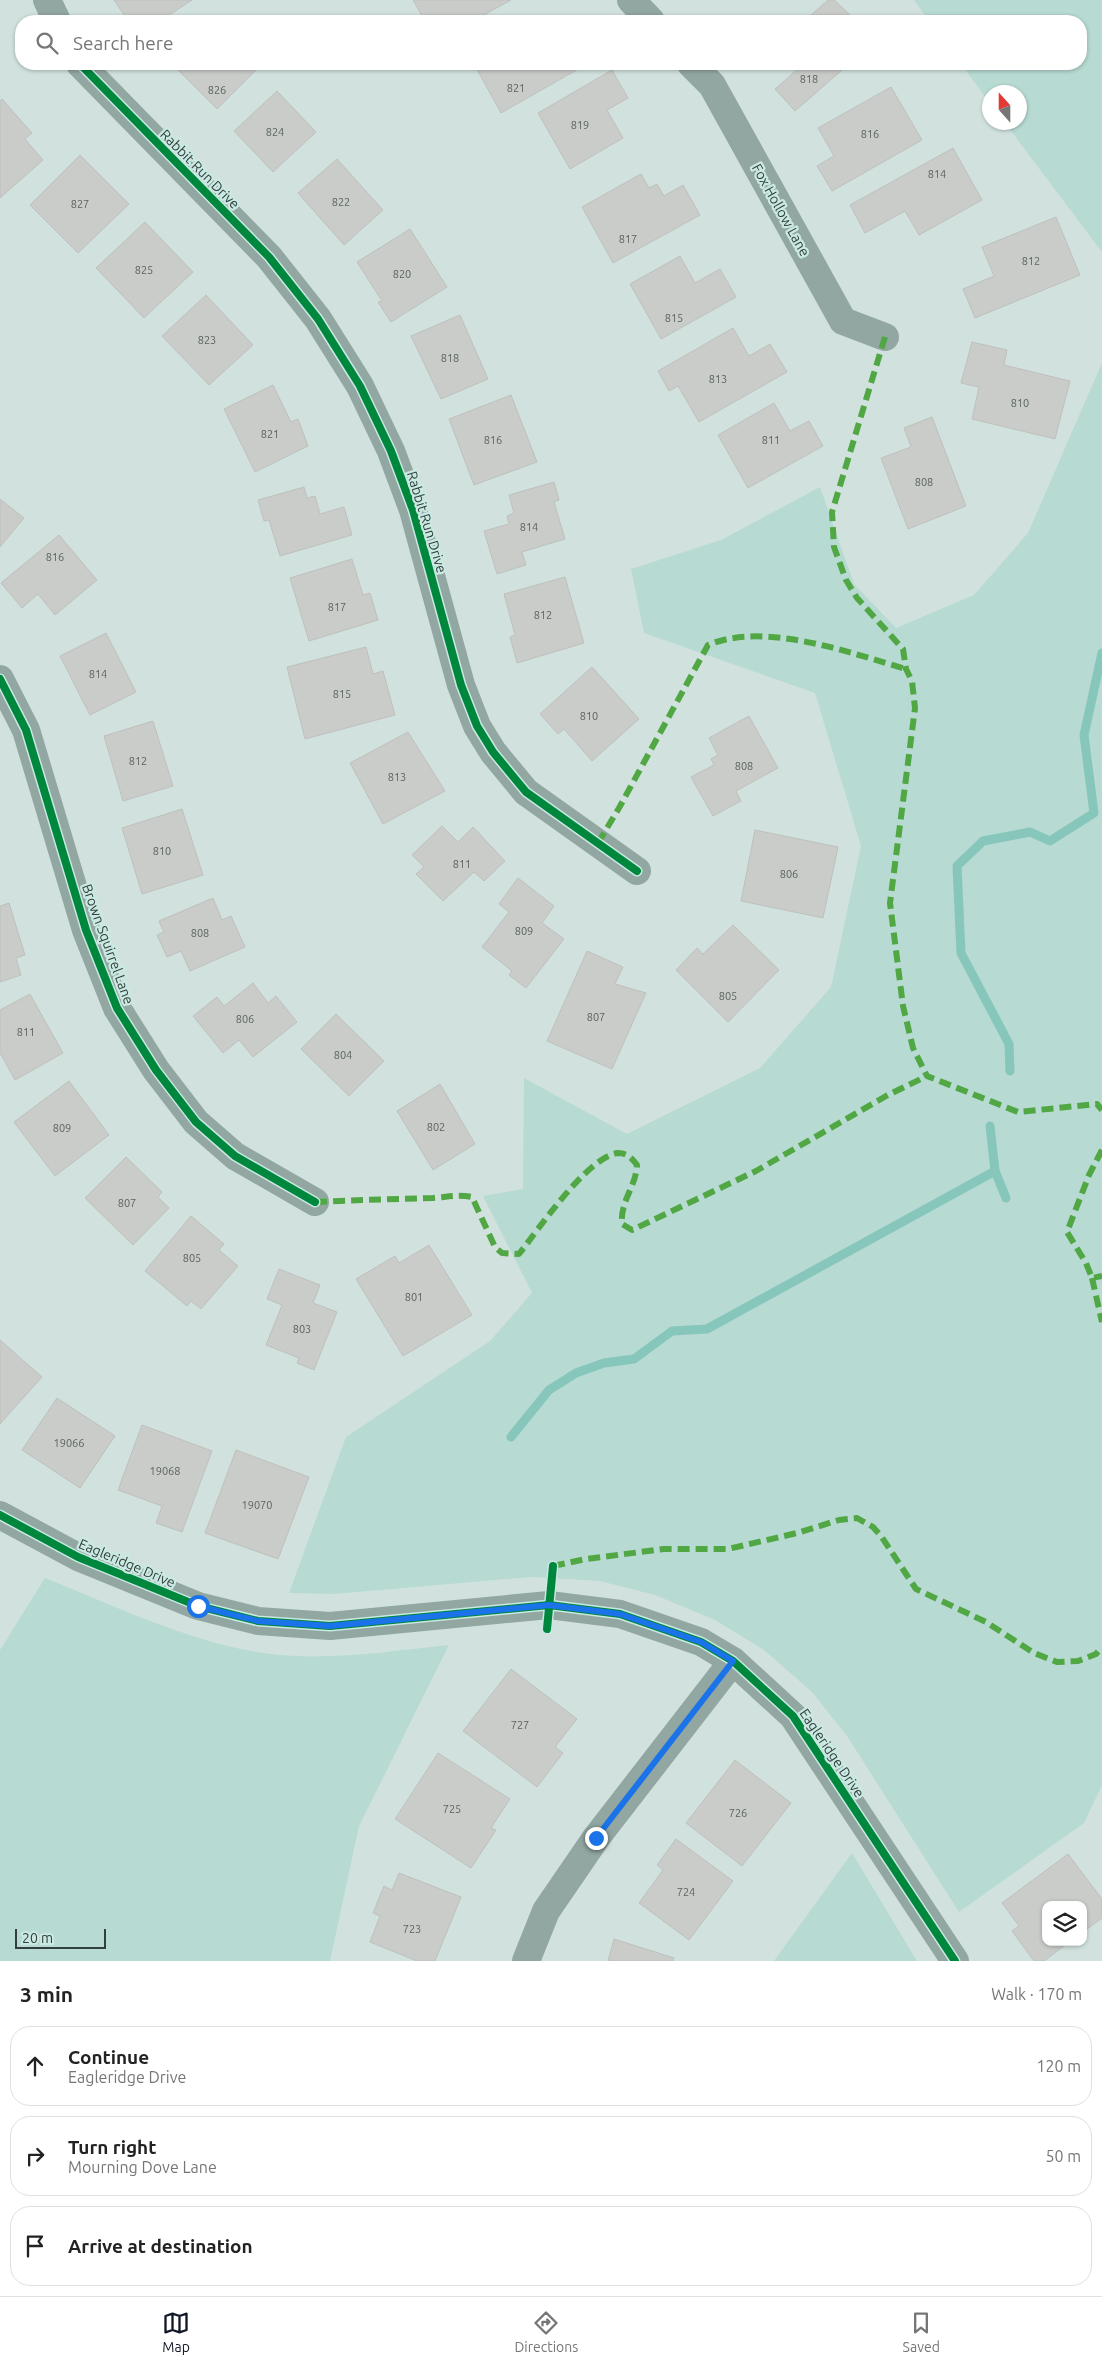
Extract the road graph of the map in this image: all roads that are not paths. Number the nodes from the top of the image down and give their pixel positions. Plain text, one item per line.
1 (47, 0) edge
2 (631, 0) edge
3 (54, 15) edge
4 (645, 15) edge
5 (86, 70) edge
6 (697, 70) edge
7 (885, 337) dead end
8 (0, 679) edge
9 (638, 871) dead end
10 (315, 1202) dead end
11 (0, 1515) edge
12 (733, 1661) junction
13 (526, 1961) edge
14 (955, 1961) edge

1 - 3 street
2 - 4 street
5 - 9 street, Rabbit Run Drive
6 - 7 street, Fox Hollow Lane
8 - 10 street, Brown Squirrel Lane
11 - 12 street, Eagleridge Drive
12 - 13 street
12 - 14 street, Eagleridge Drive

